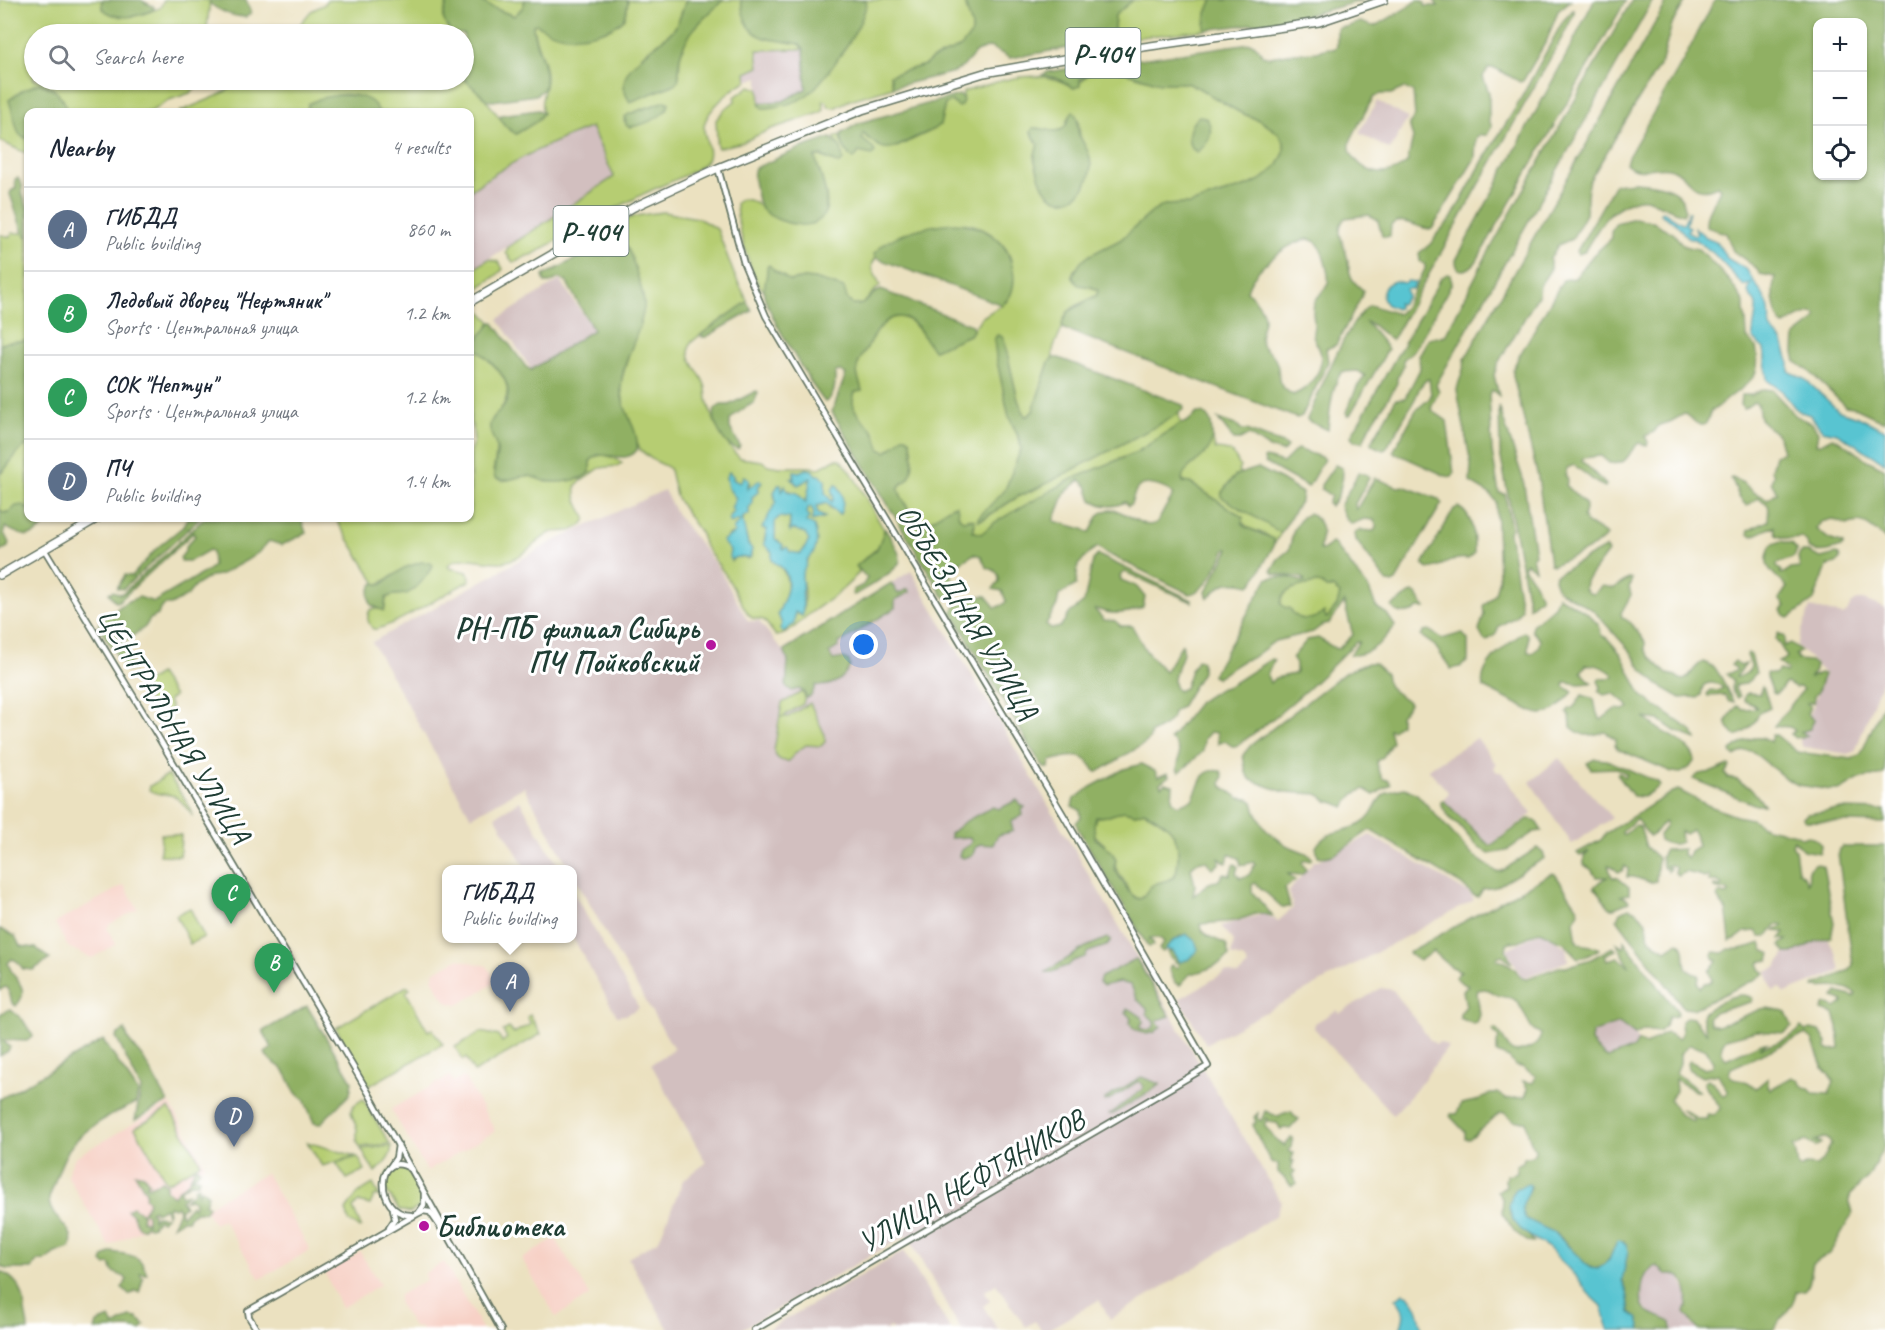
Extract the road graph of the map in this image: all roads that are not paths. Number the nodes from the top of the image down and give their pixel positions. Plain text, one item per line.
1 (1384, 0) edge
2 (718, 168) junction
3 (474, 300) edge
4 (91, 522) edge
5 (44, 549) junction
6 (0, 575) edge
7 (1208, 1066) joint
8 (397, 1142) junction
9 (387, 1171) junction
10 (415, 1173) junction
11 (423, 1189) junction
12 (393, 1206) junction
13 (417, 1214) junction
14 (386, 1232) junction
15 (449, 1238) junction
16 (257, 1330) edge
17 (501, 1330) edge
18 (754, 1330) edge

1 - 2 highway, Р-404
2 - 3 highway, Р-404
2 - 7 street, ОБЪЕЗДНАЯ УЛИЦА
4 - 5 highway
5 - 6 highway
5 - 8 street, ЦЕНТРАЛЬНАЯ УЛИЦА
7 - 18 street, УЛИЦА НЕФТЯНИКОВ
8 - 9 street
8 - 10 street, ЦЕНТРАЛЬНАЯ УЛИЦА
9 - 10 street
9 - 12 street
10 - 11 street, ЦЕНТРАЛЬНАЯ УЛИЦА
11 - 13 street
11 - 15 street, ЦЕНТРАЛЬНАЯ УЛИЦА
12 - 13 street
12 - 14 street
13 - 14 street
13 - 15 street
14 - 16 street
15 - 17 street, ЦЕНТРАЛЬНАЯ УЛИЦА

